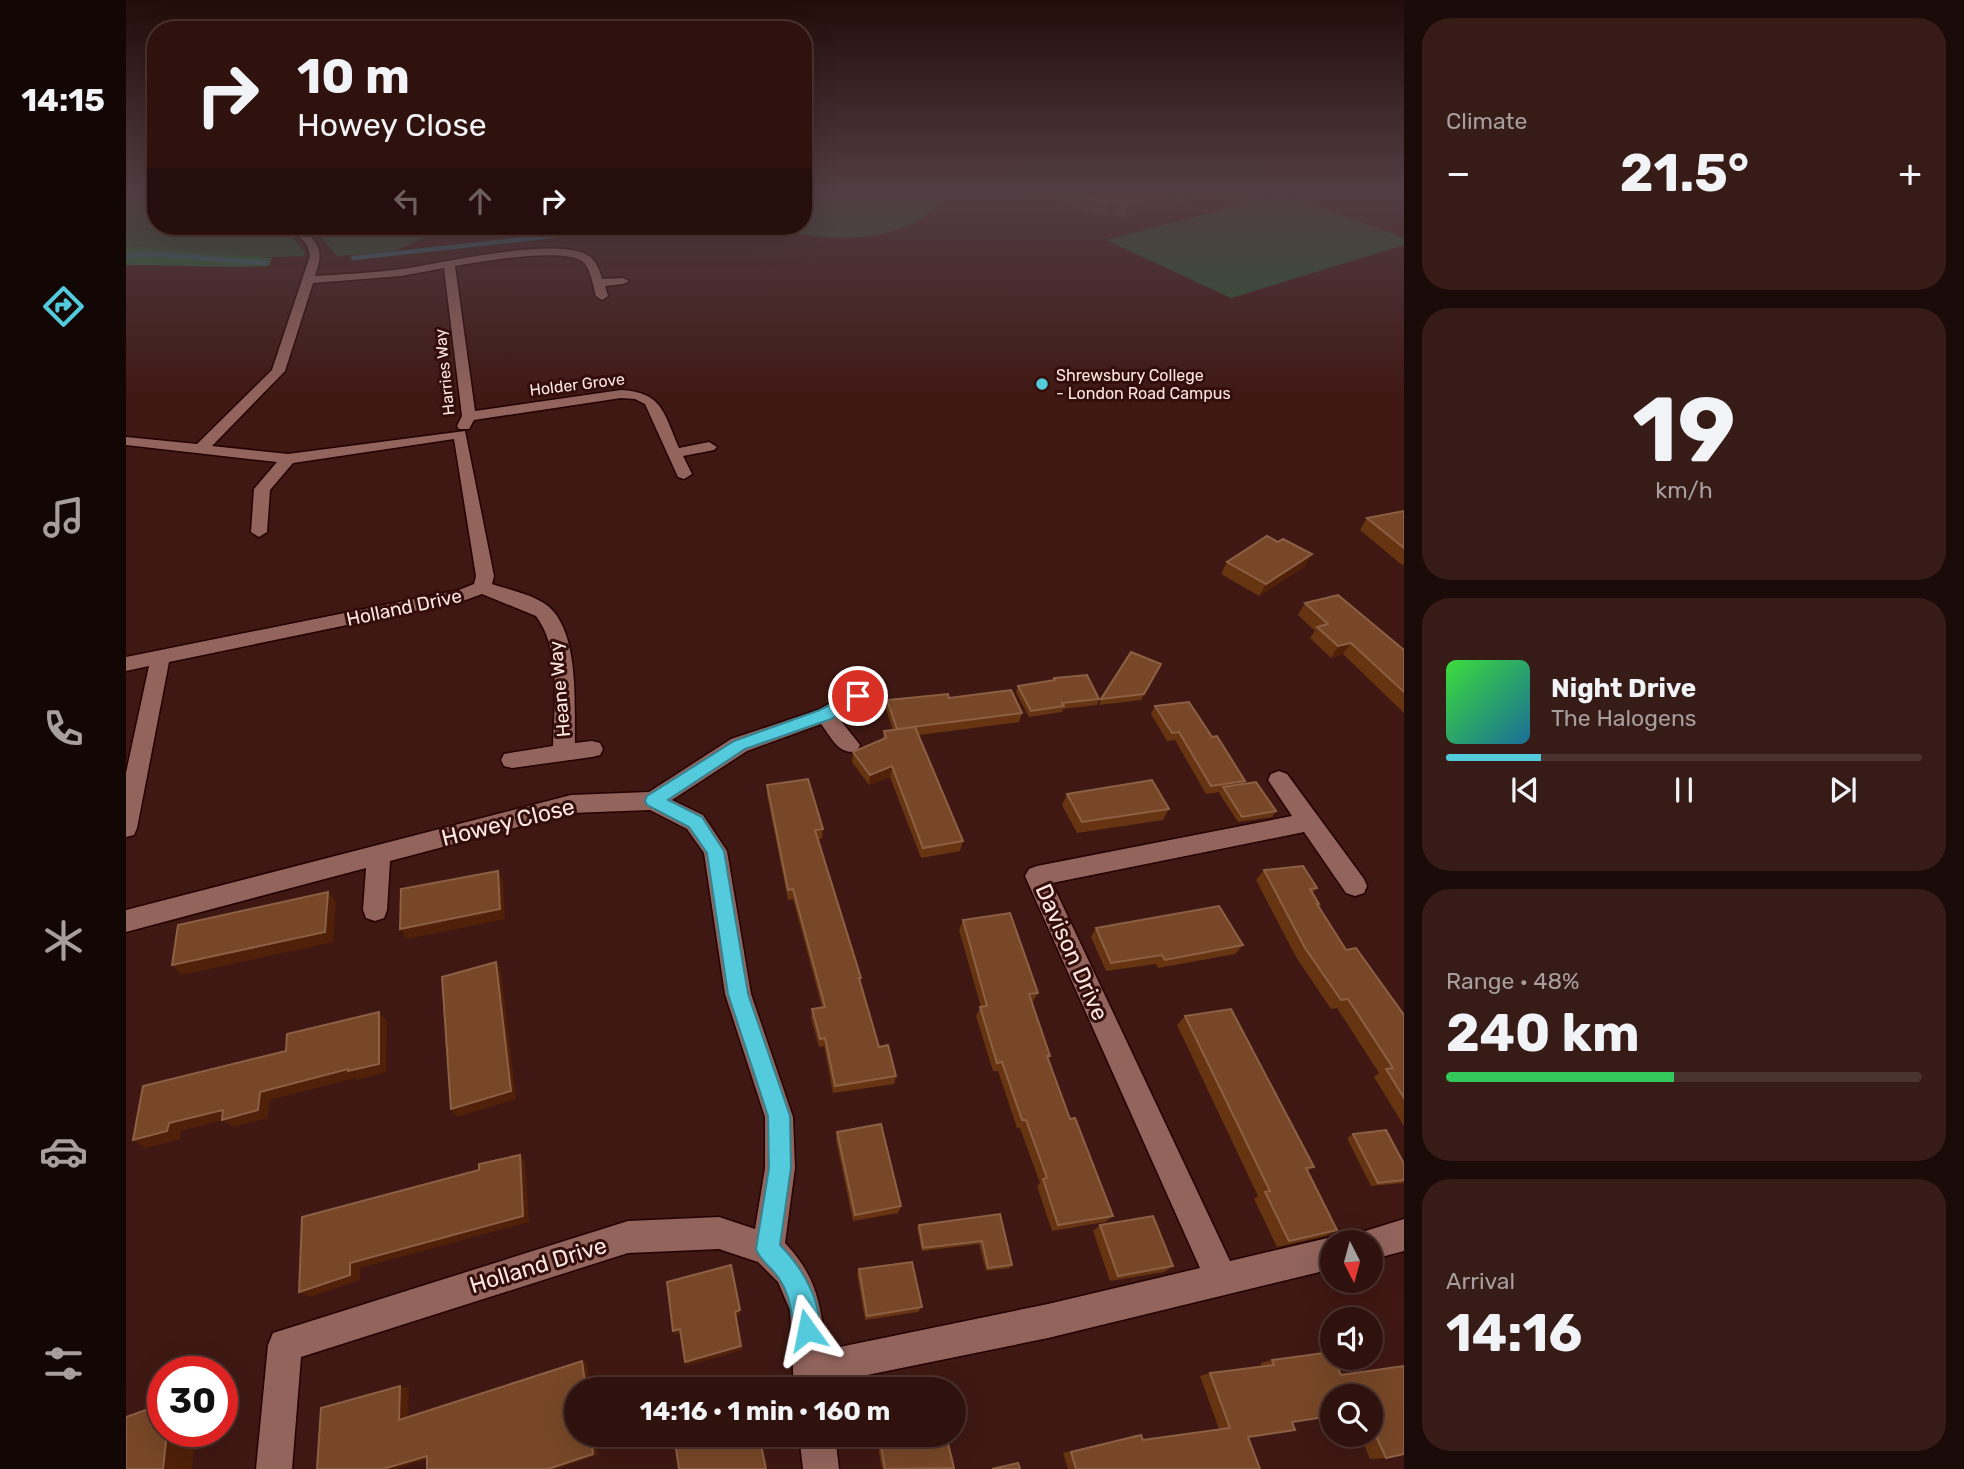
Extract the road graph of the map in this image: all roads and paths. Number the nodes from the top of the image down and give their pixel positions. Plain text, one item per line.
1 (313, 263) edge
2 (449, 263) joint
3 (588, 263) edge
4 (308, 280) junction
5 (623, 281) dead end
6 (597, 283) junction
7 (602, 296) dead end
8 (469, 416) junction
9 (460, 434) junction
10 (126, 441) edge
11 (709, 447) dead end
12 (201, 449) junction
13 (675, 453) junction
14 (288, 459) junction
15 (684, 474) dead end
16 (259, 532) dead end
17 (482, 587) junction
18 (160, 658) junction
19 (126, 664) edge
20 (874, 686) dead end
21 (825, 715) junction
22 (849, 745) dead end
23 (592, 749) dead end
24 (564, 751) junction
25 (512, 760) dead end
26 (1279, 780) dead end
27 (653, 801) junction
28 (1309, 822) junction
29 (126, 828) edge
30 (379, 856) junction
31 (1355, 886) dead end
32 (375, 910) dead end
33 (126, 921) edge
34 (1404, 1235) edge
35 (1383, 1241) edge
36 (768, 1249) junction
37 (1320, 1256) edge
38 (1222, 1280) junction
39 (810, 1377) edge
40 (822, 1377) edge
41 (818, 1447) edge
42 (274, 1469) edge
43 (821, 1469) edge

1 - 4 street
2 - 4 street
2 - 8 street, Harries Way
3 - 6 street
4 - 12 street
5 - 6 street
6 - 7 street
8 - 9 street, Harries Way
8 - 13 street, Holder Grove
9 - 14 street
9 - 17 street, Holland Drive
10 - 12 street
11 - 13 street
12 - 14 street
13 - 15 street, Holder Grove
14 - 16 street
17 - 18 street, Holland Drive
17 - 24 street, Heane Way
18 - 19 street, Holland Drive
18 - 29 street
20 - 21 street
21 - 22 street
21 - 27 street
23 - 24 street
24 - 25 street
26 - 28 street
27 - 30 street, Howey Close
27 - 36 street, Howey Close
28 - 31 street
28 - 38 street, Davison Drive
30 - 32 street
30 - 33 street, Howey Close
34 - 35 street
36 - 39 street
36 - 42 street, Holland Drive
37 - 38 street
38 - 40 street
41 - 43 street

